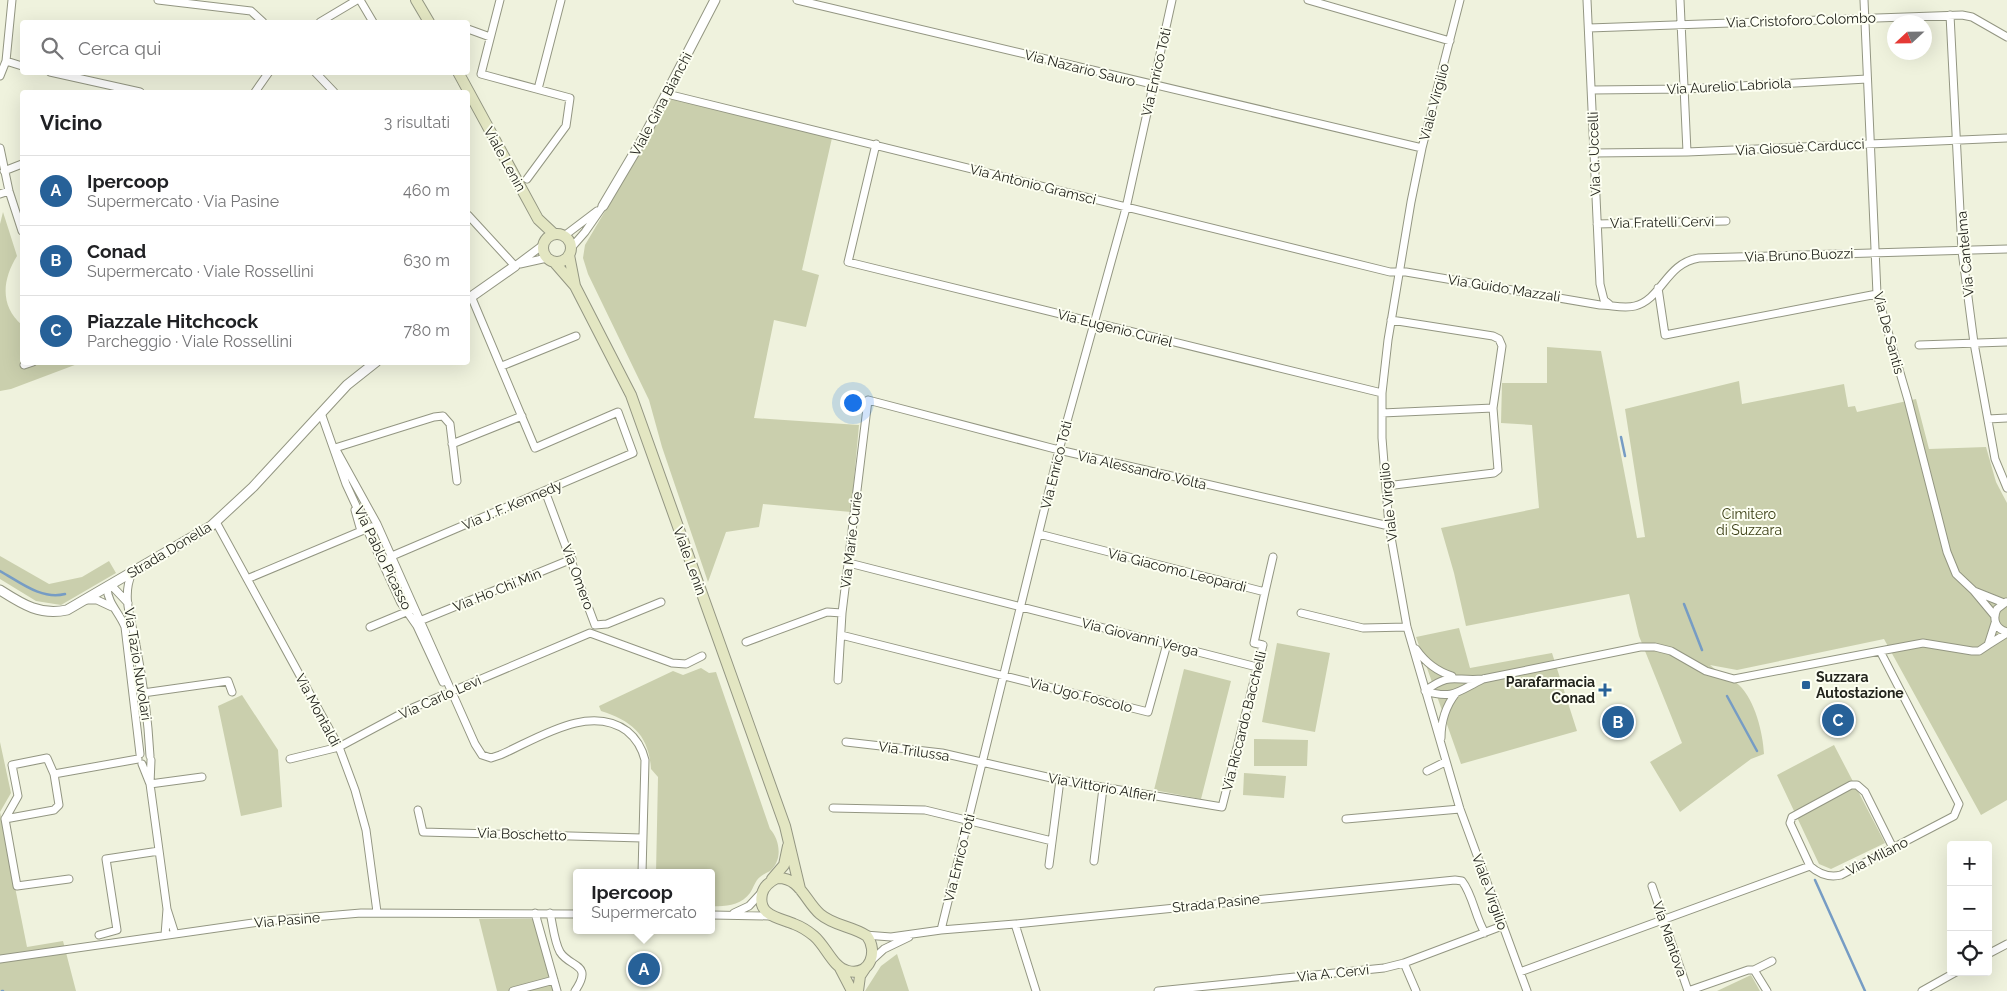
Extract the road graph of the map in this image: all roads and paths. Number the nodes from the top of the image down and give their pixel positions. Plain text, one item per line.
1 (12, 0) edge
2 (158, 0) edge
3 (359, 0) edge
4 (416, 0) edge
5 (500, 0) edge
6 (562, 0) edge
7 (715, 0) edge
8 (796, 0) edge
9 (1172, 0) edge
10 (1308, 0) edge
11 (1460, 0) edge
12 (1587, 0) edge
13 (1680, 0) edge
14 (1864, 0) edge
15 (1950, 15) junction
16 (1865, 17) junction
17 (260, 20) edge
18 (324, 20) edge
19 (372, 20) edge
20 (428, 20) edge
21 (1682, 26) junction
22 (1589, 28) junction
23 (470, 30) edge
24 (490, 37) junction
25 (2007, 37) edge
26 (1450, 41) junction
27 (6, 61) junction
28 (20, 65) edge
29 (64, 75) edge
30 (266, 75) edge
31 (317, 75) edge
32 (460, 75) edge
33 (0, 76) edge
34 (1867, 79) junction
35 (1153, 86) junction
36 (538, 88) junction
37 (1685, 89) junction
38 (131, 90) edge
39 (256, 90) edge
40 (332, 90) edge
41 (468, 90) edge
42 (1592, 90) junction
43 (470, 94) edge
44 (667, 94) junction
45 (2007, 138) edge
46 (1958, 142) junction
47 (876, 144) junction
48 (1870, 144) junction
49 (0, 148) edge
50 (1422, 148) junction
51 (1687, 152) junction
52 (1594, 153) junction
53 (20, 165) edge
54 (4, 171) junction
55 (527, 179) dead end
56 (9, 191) junction
57 (0, 194) edge
58 (603, 206) junction
59 (1126, 208) junction
60 (470, 217) edge
61 (1726, 221) dead end
62 (1597, 224) junction
63 (20, 225) edge
64 (551, 239) junction
65 (2007, 249) edge
66 (1962, 250) junction
67 (570, 252) junction
68 (1876, 253) junction
69 (551, 260) junction
70 (515, 266) junction
71 (1400, 272) junction
72 (575, 286) junction
73 (1658, 288) junction
74 (1876, 294) junction
75 (470, 296) edge
76 (470, 299) edge
77 (1609, 304) junction
78 (1391, 320) junction
79 (1094, 323) junction
80 (576, 336) dead end
81 (1974, 342) junction
82 (2007, 342) edge
83 (1919, 345) dead end
84 (372, 365) edge
85 (502, 366) junction
86 (1382, 393) junction
87 (868, 400) joint
88 (1493, 408) junction
89 (321, 413) junction
90 (1382, 413) junction
91 (522, 416) junction
92 (2007, 418) edge
93 (1988, 419) junction
94 (452, 444) junction
95 (335, 448) junction
96 (1059, 450) junction
97 (457, 481) dead end
98 (1386, 486) junction
99 (2007, 488) edge
100 (544, 491) junction
101 (216, 522) junction
102 (377, 524) junction
103 (1389, 526) junction
104 (364, 530) junction
105 (1039, 534) junction
106 (392, 556) junction
107 (1273, 557) dead end
108 (572, 559) junction
109 (849, 563) junction
110 (386, 568) junction
111 (132, 573) junction
112 (247, 579) junction
113 (109, 586) junction
114 (0, 590) edge
115 (1974, 590) junction
116 (1265, 592) junction
117 (86, 600) junction
118 (661, 602) dead end
119 (2005, 602) edge
120 (128, 603) junction
121 (112, 607) junction
122 (416, 608) junction
123 (1022, 608) junction
124 (408, 611) junction
125 (842, 613) junction
126 (1301, 613) dead end
127 (1995, 619) junction
128 (422, 620) junction
129 (595, 626) junction
130 (370, 627) dead end
131 (1407, 627) junction
132 (590, 633) junction
133 (2007, 633) edge
134 (841, 635) junction
135 (746, 642) dead end
136 (1254, 642) joint
137 (1166, 644) junction
138 (1412, 644) junction
139 (1988, 645) junction
140 (1880, 651) junction
141 (702, 656) dead end
142 (1257, 667) junction
143 (1004, 676) junction
144 (1457, 678) junction
145 (1483, 679) junction
146 (838, 680) dead end
147 (452, 691) junction
148 (1425, 691) junction
149 (232, 692) dead end
150 (1457, 692) junction
151 (143, 693) junction
152 (846, 742) dead end
153 (339, 746) junction
154 (1441, 746) junction
155 (151, 758) junction
156 (140, 759) junction
157 (290, 759) dead end
158 (1445, 762) junction
159 (982, 763) junction
160 (1427, 771) dead end
161 (54, 774) junction
162 (202, 777) dead end
163 (1060, 780) junction
164 (150, 784) junction
165 (1103, 788) junction
166 (1222, 807) joint
167 (833, 808) dead end
168 (1460, 809) junction
169 (418, 810) dead end
170 (5, 819) junction
171 (1346, 819) dead end
172 (968, 821) junction
173 (642, 838) junction
174 (1052, 841) junction
175 (789, 843) junction
176 (1893, 848) junction
177 (160, 851) junction
178 (1094, 862) dead end
179 (1049, 865) dead end
180 (1810, 866) junction
181 (642, 869) edge
182 (69, 879) dead end
183 (771, 881) junction
184 (1652, 886) dead end
185 (800, 889) junction
186 (762, 892) junction
187 (167, 909) junction
188 (377, 912) junction
189 (535, 912) junction
190 (550, 913) junction
191 (573, 914) edge
192 (732, 914) junction
193 (715, 915) edge
194 (770, 916) junction
195 (1662, 919) junction
196 (1015, 924) junction
197 (1502, 926) junction
198 (941, 930) junction
199 (1485, 932) junction
200 (175, 934) junction
201 (914, 934) junction
202 (99, 935) dead end
203 (165, 935) junction
204 (865, 935) junction
205 (543, 940) junction
206 (556, 940) junction
207 (2007, 944) edge
208 (1992, 952) edge
209 (0, 959) edge
210 (1772, 961) dead end
211 (1404, 963) junction
212 (836, 964) junction
213 (869, 964) junction
214 (1754, 970) junction
215 (1520, 972) junction
216 (1949, 976) edge
217 (554, 980) junction
218 (1223, 988) edge
219 (557, 990) edge
220 (513, 991) edge
221 (575, 991) edge
222 (852, 991) edge
223 (858, 991) edge
224 (1036, 991) edge
225 (1158, 991) edge
226 (1416, 991) edge
227 (1527, 991) edge
228 (1688, 991) edge
229 (1767, 991) edge
230 (1922, 991) edge

1 - 27 street
2 - 17 street
3 - 18 street
3 - 19 street
4 - 20 main road
5 - 24 street
6 - 36 street
7 - 44 street, Viale Gina Bianchi
8 - 35 street, Via Nazario Sauro
9 - 35 street, Via Enrico Toti
10 - 26 street
11 - 26 street, Viale Virgilio
12 - 22 street, Via G. Uccelli
13 - 21 street
14 - 16 street, Via De Santis
15 - 16 street, Via Cristoforo Colombo
15 - 25 street, Via Cristoforo Colombo
15 - 46 street, Via Cantelma
16 - 21 street, Via Cristoforo Colombo
16 - 34 street, Via De Santis
21 - 22 street, Via Cristoforo Colombo
21 - 37 street
22 - 42 street, Via G. Uccelli
23 - 24 street
24 - 36 street
26 - 50 street, Viale Virgilio
27 - 28 street
27 - 33 street
29 - 38 street
30 - 39 street
31 - 40 street
32 - 41 main road, Viale Lenin
34 - 37 street, Via Aurelio Labriola
34 - 48 street, Via De Santis
35 - 50 street, Via Nazario Sauro
35 - 59 street, Via Enrico Toti
36 - 55 street
37 - 42 street, Via Aurelio Labriola
37 - 51 street
42 - 52 street, Via G. Uccelli
43 - 64 main road, Viale Lenin
44 - 47 street, Via Antonio Gramsci
44 - 58 street, Viale Gina Bianchi
45 - 46 street, Via Giosuè Carducci
46 - 48 street, Via Giosuè Carducci
46 - 66 street, Via Cantelma
47 - 59 street, Via Antonio Gramsci
47 - 79 street, Via Eugenio Curiel
48 - 51 street, Via Giosuè Carducci
48 - 68 street, Via De Santis
49 - 54 street
50 - 71 street, Viale Virgilio
51 - 52 street, Via Giosuè Carducci
52 - 62 street, Via G. Uccelli
53 - 54 street
54 - 56 street
56 - 57 street
56 - 63 street
58 - 64 street
58 - 67 street
59 - 71 street, Via Antonio Gramsci
59 - 79 street, Via Enrico Toti
60 - 70 street
61 - 62 street, Via Fratelli Cervi
62 - 77 street, Via G. Uccelli
64 - 67 main road, Viale Lenin
64 - 69 main road, Viale Lenin
64 - 70 street
65 - 66 street, Via Bruno Buozzi
66 - 68 street, Via Bruno Buozzi
66 - 81 street, Via Cantelma
67 - 69 main road
67 - 72 main road, Viale Lenin
68 - 73 street, Via Bruno Buozzi
68 - 74 street, Via De Santis
69 - 70 street
69 - 72 main road, Viale Lenin
70 - 75 street
71 - 77 street, Via Guido Mazzali
71 - 78 street, Viale Virgilio
72 - 175 main road, Viale Lenin
73 - 74 street
73 - 77 street, Via Bruno Buozzi
74 - 115 street, Via De Santis
76 - 85 street
78 - 86 street, Viale Virgilio
78 - 88 street
79 - 86 street, Via Eugenio Curiel
79 - 96 street, Via Enrico Toti
80 - 85 street
81 - 82 street
81 - 83 street
81 - 93 street, Via Cantelma
84 - 89 street, Strada Donella
85 - 91 street
86 - 90 street, Viale Virgilio
87 - 96 street, Via Alessandro Volta
87 - 109 street, Via Marie Curie
88 - 90 street
88 - 98 street
89 - 95 street, Via Pablo Picasso
89 - 101 street, Strada Donella
90 - 98 street, Viale Virgilio
91 - 94 street
91 - 100 street, Via J. F. Kennedy
92 - 93 street
93 - 99 street, Via Cantelma
94 - 95 street
94 - 97 street
95 - 102 street, Via Pablo Picasso
95 - 104 street, Via Pablo Picasso
96 - 103 street, Via Alessandro Volta
96 - 105 street, Via Enrico Toti
98 - 103 street, Viale Virgilio
100 - 106 street, Via J. F. Kennedy
100 - 108 street, Via Omero
101 - 111 street, Strada Donella
101 - 112 street, Via Montaldi
102 - 104 street
102 - 106 street, Via Pablo Picasso
103 - 131 street, Viale Virgilio
104 - 106 street
104 - 110 street, Via Pablo Picasso
104 - 112 street
105 - 116 street, Via Giacomo Leopardi
105 - 123 street, Via Enrico Toti
106 - 110 street
106 - 122 street, Via Pablo Picasso
107 - 116 street
108 - 128 street, Via Ho Chi Min
108 - 129 street, Via Omero
109 - 123 street, Via Giovanni Verga
109 - 125 street, Via Marie Curie
110 - 124 street, Via Pablo Picasso
111 - 113 street, Strada Donella
111 - 120 street, Via Tazio Nuvolari
112 - 153 street, Via Montaldi
113 - 117 street, Strada Donella
113 - 120 street
113 - 121 street, Via Tazio Nuvolari
114 - 117 street, Strada Donella
115 - 119 street
115 - 127 street
116 - 136 street, Via Giacomo Leopardi
117 - 121 street
118 - 129 street, Via Omero
119 - 127 street
120 - 151 street, Via Tazio Nuvolari
121 - 156 street, Via Tazio Nuvolari
122 - 124 street
122 - 128 street, Via Pablo Picasso
123 - 137 street, Via Giovanni Verga
123 - 143 street, Via Enrico Toti
124 - 130 street
124 - 147 street, Via Pablo Picasso
125 - 134 street, Via Marie Curie
125 - 135 street
126 - 131 street
127 - 133 street
127 - 139 street
128 - 147 street, Via Pablo Picasso
129 - 132 street
131 - 138 street, Viale Virgilio
132 - 141 street
132 - 147 street, Via Carlo Levi
133 - 139 street
134 - 143 street
134 - 146 street, Via Marie Curie
136 - 142 street, Via Riccardo Bacchelli
137 - 142 street, Via Giovanni Verga
137 - 143 street, Via Ugo Foscolo
138 - 144 street
138 - 148 street, Viale Virgilio
139 - 140 street
140 - 145 street
140 - 176 street, Via Milano
142 - 166 street, Via Riccardo Bacchelli
143 - 159 street, Via Enrico Toti
144 - 145 street
144 - 148 street
145 - 150 street
147 - 153 street, Via Carlo Levi
147 - 173 street, Via Pablo Picasso
148 - 150 street
148 - 154 street, Viale Virgilio
149 - 151 street
150 - 154 street
151 - 155 street, Via Tazio Nuvolari
152 - 159 street, Via Trilussa
153 - 157 street, Via Carlo Levi
153 - 188 street, Via Montaldi
154 - 158 street, Viale Virgilio
155 - 156 street
155 - 156 street
155 - 164 street, Via Tazio Nuvolari
156 - 161 street
156 - 164 street, Via Tazio Nuvolari
158 - 160 street
158 - 168 street, Viale Virgilio
159 - 163 street, Via Vittorio Alfieri
159 - 172 street, Via Enrico Toti
161 - 170 street
161 - 170 street
162 - 164 street
163 - 165 street, Via Vittorio Alfieri
163 - 174 street
164 - 177 street, Via Tazio Nuvolari
165 - 166 street, Via Vittorio Alfieri
165 - 178 street
167 - 172 street
168 - 171 street
168 - 197 street, Viale Virgilio
169 - 173 street, Via Boschetto
170 - 182 street
172 - 174 street
172 - 198 street, Via Enrico Toti
173 - 181 street, Via Pablo Picasso
174 - 179 street
175 - 183 main road
175 - 185 main road, Viale Lenin
176 - 180 street, Via Milano
176 - 180 street
177 - 187 street, Via Tazio Nuvolari
177 - 202 street
180 - 195 street
183 - 185 main road
183 - 186 main road
184 - 195 street, Via Mantova
185 - 204 main road
186 - 192 street
186 - 194 main road
187 - 200 street, Via Tazio Nuvolari
187 - 203 street, Via Tazio Nuvolari
188 - 189 street, Via Pasine
188 - 200 street, Via Pasine
189 - 190 street, Via Pasine
189 - 205 street
190 - 191 street, Via Pasine
190 - 206 street
192 - 193 street
192 - 194 street
194 - 212 main road
195 - 215 street
195 - 228 street, Via Mantova
196 - 198 street, Strada Pasine
196 - 199 street, Strada Pasine
196 - 224 street
197 - 199 street, Via A. Cervi
197 - 215 street, Viale Virgilio
198 - 201 street, Strada Pasine
199 - 211 street, Via A. Cervi
200 - 203 street, Via Pasine
201 - 204 street, Strada Pasine
201 - 213 street
203 - 209 street, Via Pasine
204 - 213 main road
205 - 206 street
205 - 217 street
206 - 221 street
207 - 208 street
210 - 214 street
211 - 218 street, Via A. Cervi
211 - 226 street
212 - 213 main road
212 - 222 main road
213 - 223 main road
214 - 228 street
214 - 229 street
215 - 227 street, Viale Virgilio
216 - 230 street
217 - 219 street
217 - 220 street
218 - 225 street, Via A. Cervi

